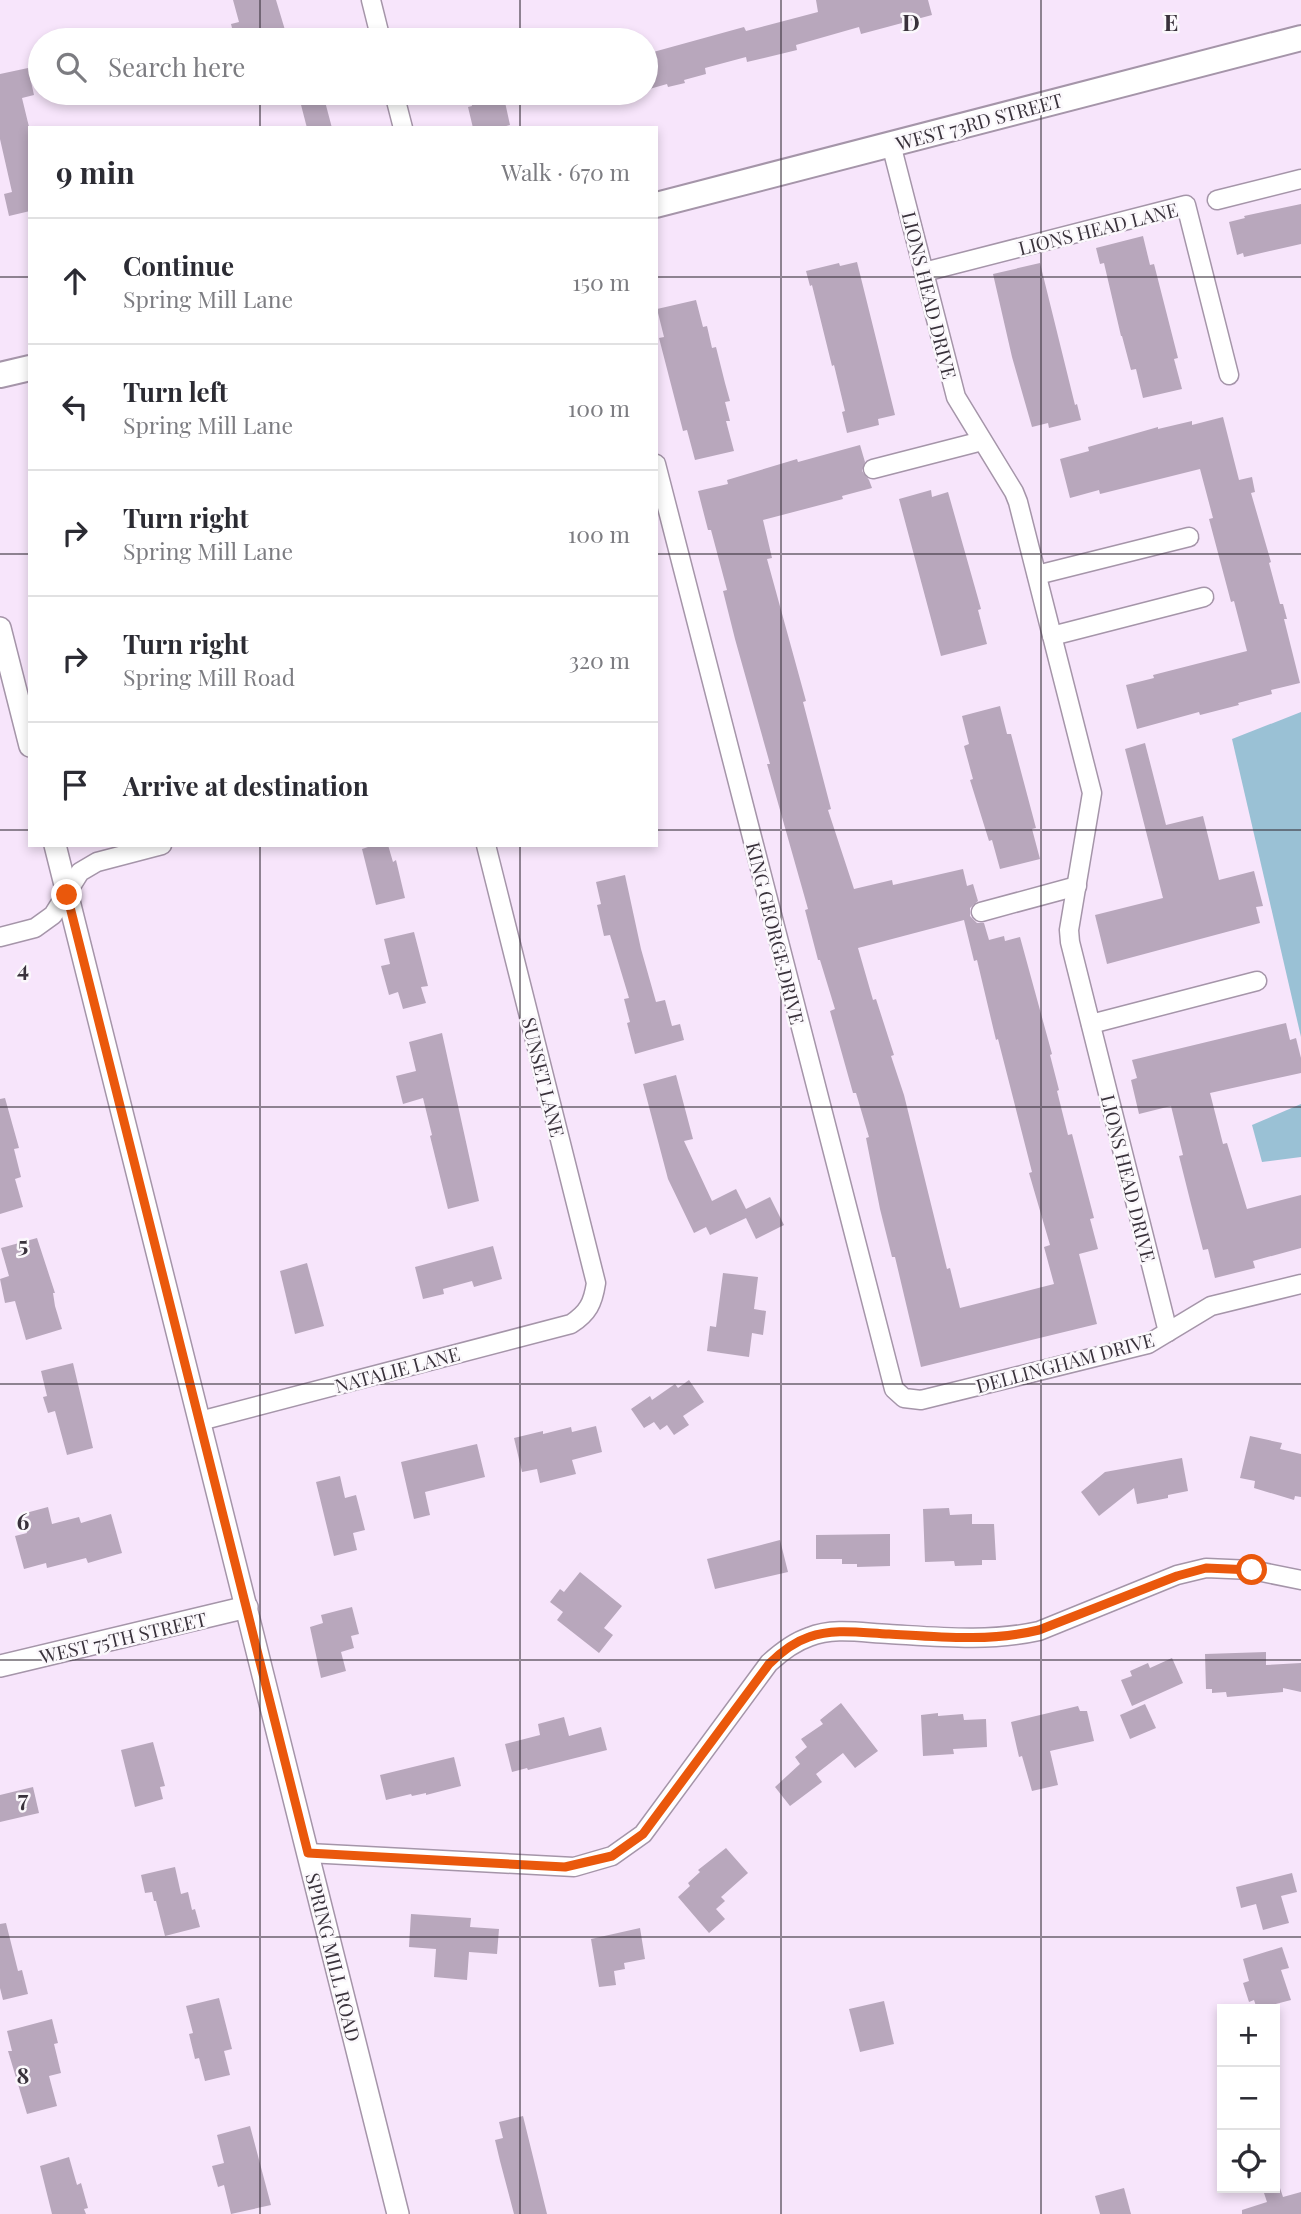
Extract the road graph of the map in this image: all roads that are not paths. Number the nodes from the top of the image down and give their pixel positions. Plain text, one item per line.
1 (371, 0) edge
2 (378, 28) edge
3 (1301, 38) edge
4 (397, 105) edge
5 (402, 126) edge
6 (891, 144) junction
7 (1301, 179) edge
8 (1217, 200) dead end
9 (658, 204) edge
10 (924, 272) junction
11 (28, 368) edge
12 (1229, 374) dead end
13 (0, 375) edge
14 (982, 441) junction
15 (873, 469) dead end
16 (658, 472) edge
17 (1189, 537) dead end
18 (1037, 575) junction
19 (1204, 597) dead end
20 (0, 628) edge
21 (1052, 636) junction
22 (28, 738) edge
23 (55, 847) edge
24 (154, 847) edge
25 (487, 847) edge
26 (1077, 887) junction
27 (67, 895) junction
28 (981, 912) dead end
29 (0, 937) edge
30 (1257, 981) dead end
31 (1091, 1024) junction
32 (1301, 1284) edge
33 (589, 1308) joint
34 (1168, 1332) junction
35 (904, 1398) joint
36 (200, 1421) junction
37 (1301, 1580) edge
38 (247, 1607) junction
39 (0, 1666) edge
40 (308, 1853) junction
41 (398, 2214) edge

1 - 2 street
3 - 6 main road, WEST 73RD STREET
4 - 5 street
6 - 9 main road, WEST 73RD STREET
6 - 10 street, LIONS HEAD DRIVE
7 - 8 street
10 - 12 street, LIONS HEAD LANE
10 - 14 street, LIONS HEAD DRIVE
11 - 13 main road
14 - 15 street
14 - 18 street, LIONS HEAD DRIVE
16 - 35 street, KING GEORGE DRIVE
17 - 18 street
18 - 21 street, LIONS HEAD DRIVE
19 - 21 street
20 - 22 street
21 - 26 street, LIONS HEAD DRIVE
23 - 27 street, SPRING MILL ROAD
24 - 27 street
25 - 33 street, SUNSET LANE
26 - 28 street
26 - 31 street, LIONS HEAD DRIVE
27 - 29 street
27 - 36 street, SPRING MILL ROAD
30 - 31 street
31 - 34 street, LIONS HEAD DRIVE
32 - 34 street, DELLINGHAM DRIVE
33 - 36 street, NATALIE LANE
34 - 35 street, DELLINGHAM DRIVE
36 - 38 street, SPRING MILL ROAD
37 - 40 street
38 - 39 street, WEST 75TH STREET
38 - 40 street, SPRING MILL ROAD
40 - 41 street, SPRING MILL ROAD

